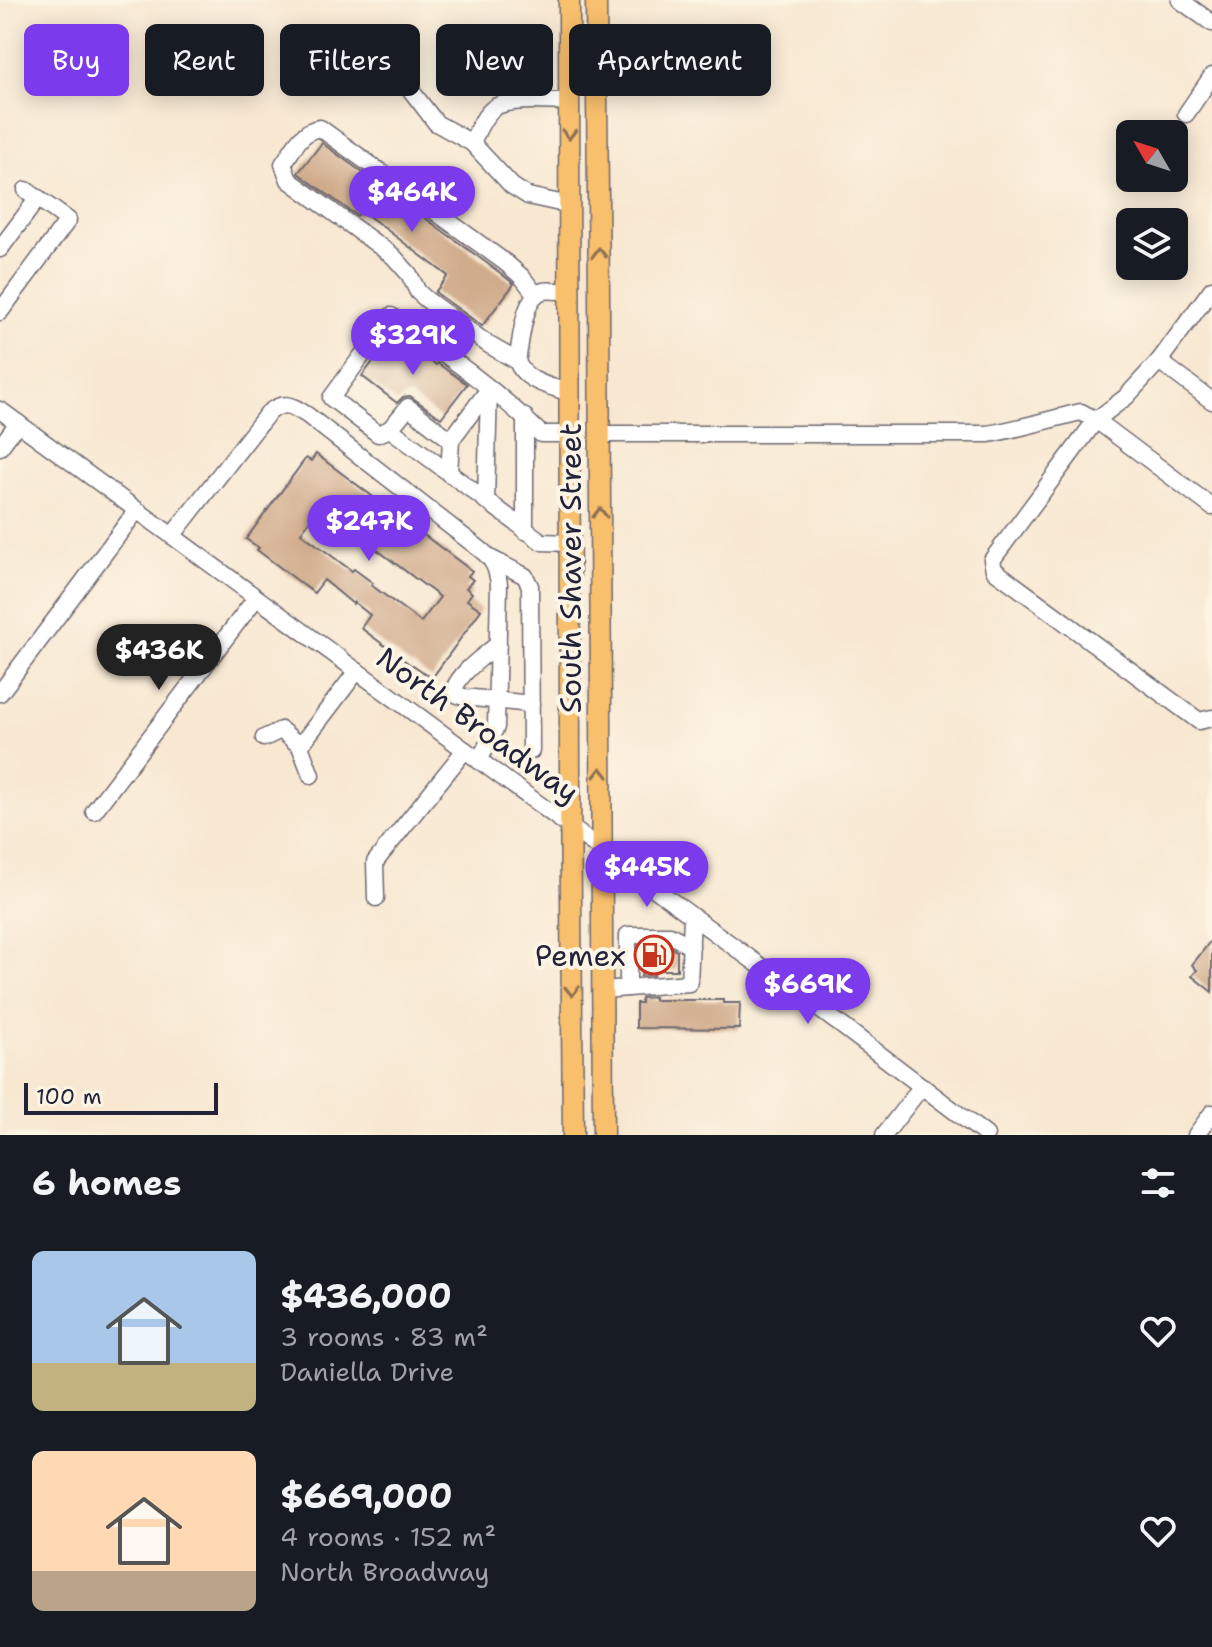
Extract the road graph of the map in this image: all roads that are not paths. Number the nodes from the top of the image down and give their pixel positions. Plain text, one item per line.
1 (569, 0) edge
2 (596, 0) edge
3 (1180, 0) edge
4 (1212, 23) edge
5 (1212, 76) edge
6 (414, 96) edge
7 (569, 102) junction
8 (597, 104) junction
9 (1186, 114) dead end
10 (472, 143) junction
11 (569, 205) junction
12 (6, 230) edge
13 (0, 249) edge
14 (1212, 289) edge
15 (6, 291) edge
16 (569, 292) junction
17 (599, 293) junction
18 (536, 295) junction
19 (0, 312) edge
20 (517, 361) junction
21 (1159, 361) junction
22 (489, 389) junction
23 (569, 393) junction
24 (1212, 401) edge
25 (0, 410) edge
26 (525, 417) junction
27 (1096, 420) junction
28 (18, 423) junction
29 (390, 429) junction
30 (570, 434) junction
31 (600, 434) junction
32 (451, 440) junction
33 (0, 447) edge
34 (449, 474) junction
35 (486, 501) junction
36 (1212, 507) edge
37 (137, 510) junction
38 (525, 531) junction
39 (172, 536) junction
40 (570, 543) junction
41 (492, 559) junction
42 (256, 598) junction
43 (498, 644) junction
44 (357, 671) junction
45 (0, 693) edge
46 (497, 700) junction
47 (531, 704) junction
48 (1212, 718) edge
49 (264, 738) dead end
50 (300, 746) junction
51 (465, 750) junction
52 (531, 751) dead end
53 (479, 761) junction
54 (311, 775) dead end
55 (94, 811) dead end
56 (571, 829) junction
57 (601, 851) junction
58 (376, 898) dead end
59 (692, 917) junction
60 (691, 946) junction
61 (628, 988) junction
62 (603, 990) junction
63 (922, 1086) junction
64 (573, 1094) junction
65 (603, 1095) junction
66 (1212, 1113) edge
67 (573, 1135) edge
68 (603, 1135) edge
69 (884, 1135) edge
70 (986, 1135) edge
71 (1196, 1135) edge

1 - 7 main road, South Shaver Street
2 - 8 main road, South Shaver Street
3 - 4 street
5 - 9 street
6 - 10 street
7 - 8 main road
7 - 10 street
7 -> 11 main road, South Shaver Street
17 -> 8 main road, South Shaver Street
10 - 11 street
11 - 16 main road, South Shaver Street
12 - 13 street
12 - 15 street
14 - 21 street
15 - 19 street
16 - 17 main road
16 - 18 street
16 - 23 main road, South Shaver Street
17 - 31 main road, South Shaver Street
18 - 20 street
18 - 20 street
20 - 23 street
21 - 24 street
21 - 27 street
22 - 26 street
22 - 29 street
22 - 32 street
22 - 35 street
23 - 30 main road, South Shaver Street
25 - 28 street, North Broadway
26 - 30 street
26 - 38 street
27 - 31 street
27 - 36 street
27 - 48 street
28 - 33 street
28 - 37 street, North Broadway
29 - 32 street
29 - 34 street
30 - 31 main road
30 - 40 main road, South Shaver Street
57 -> 31 main road, South Shaver Street
32 - 34 street
34 - 35 street
35 - 38 street
37 - 39 street, North Broadway
37 - 45 street
38 - 40 street
39 - 41 street
39 - 42 street, North Broadway
40 - 56 main road, South Shaver Street
41 - 43 street
41 - 47 street
42 - 44 street, North Broadway
42 - 55 street
43 - 46 street
43 - 46 street
44 - 50 street
44 - 51 street, North Broadway
46 - 47 street
46 - 53 street
47 - 52 street
49 - 50 street
50 - 54 street
51 - 53 street, North Broadway
51 - 58 street
53 - 56 street, North Broadway
56 - 57 street, North Broadway
56 -> 64 main road, South Shaver Street
57 - 59 street, North Broadway
57 - 62 main road, South Shaver Street
59 - 60 street
59 - 63 street, North Broadway
60 - 61 street
60 - 61 street
61 - 62 street
62 - 65 main road, South Shaver Street
63 - 69 street
63 - 70 street, North Broadway
64 - 65 main road
64 - 67 main road, South Shaver Street
65 - 68 main road, South Shaver Street
66 - 71 street

